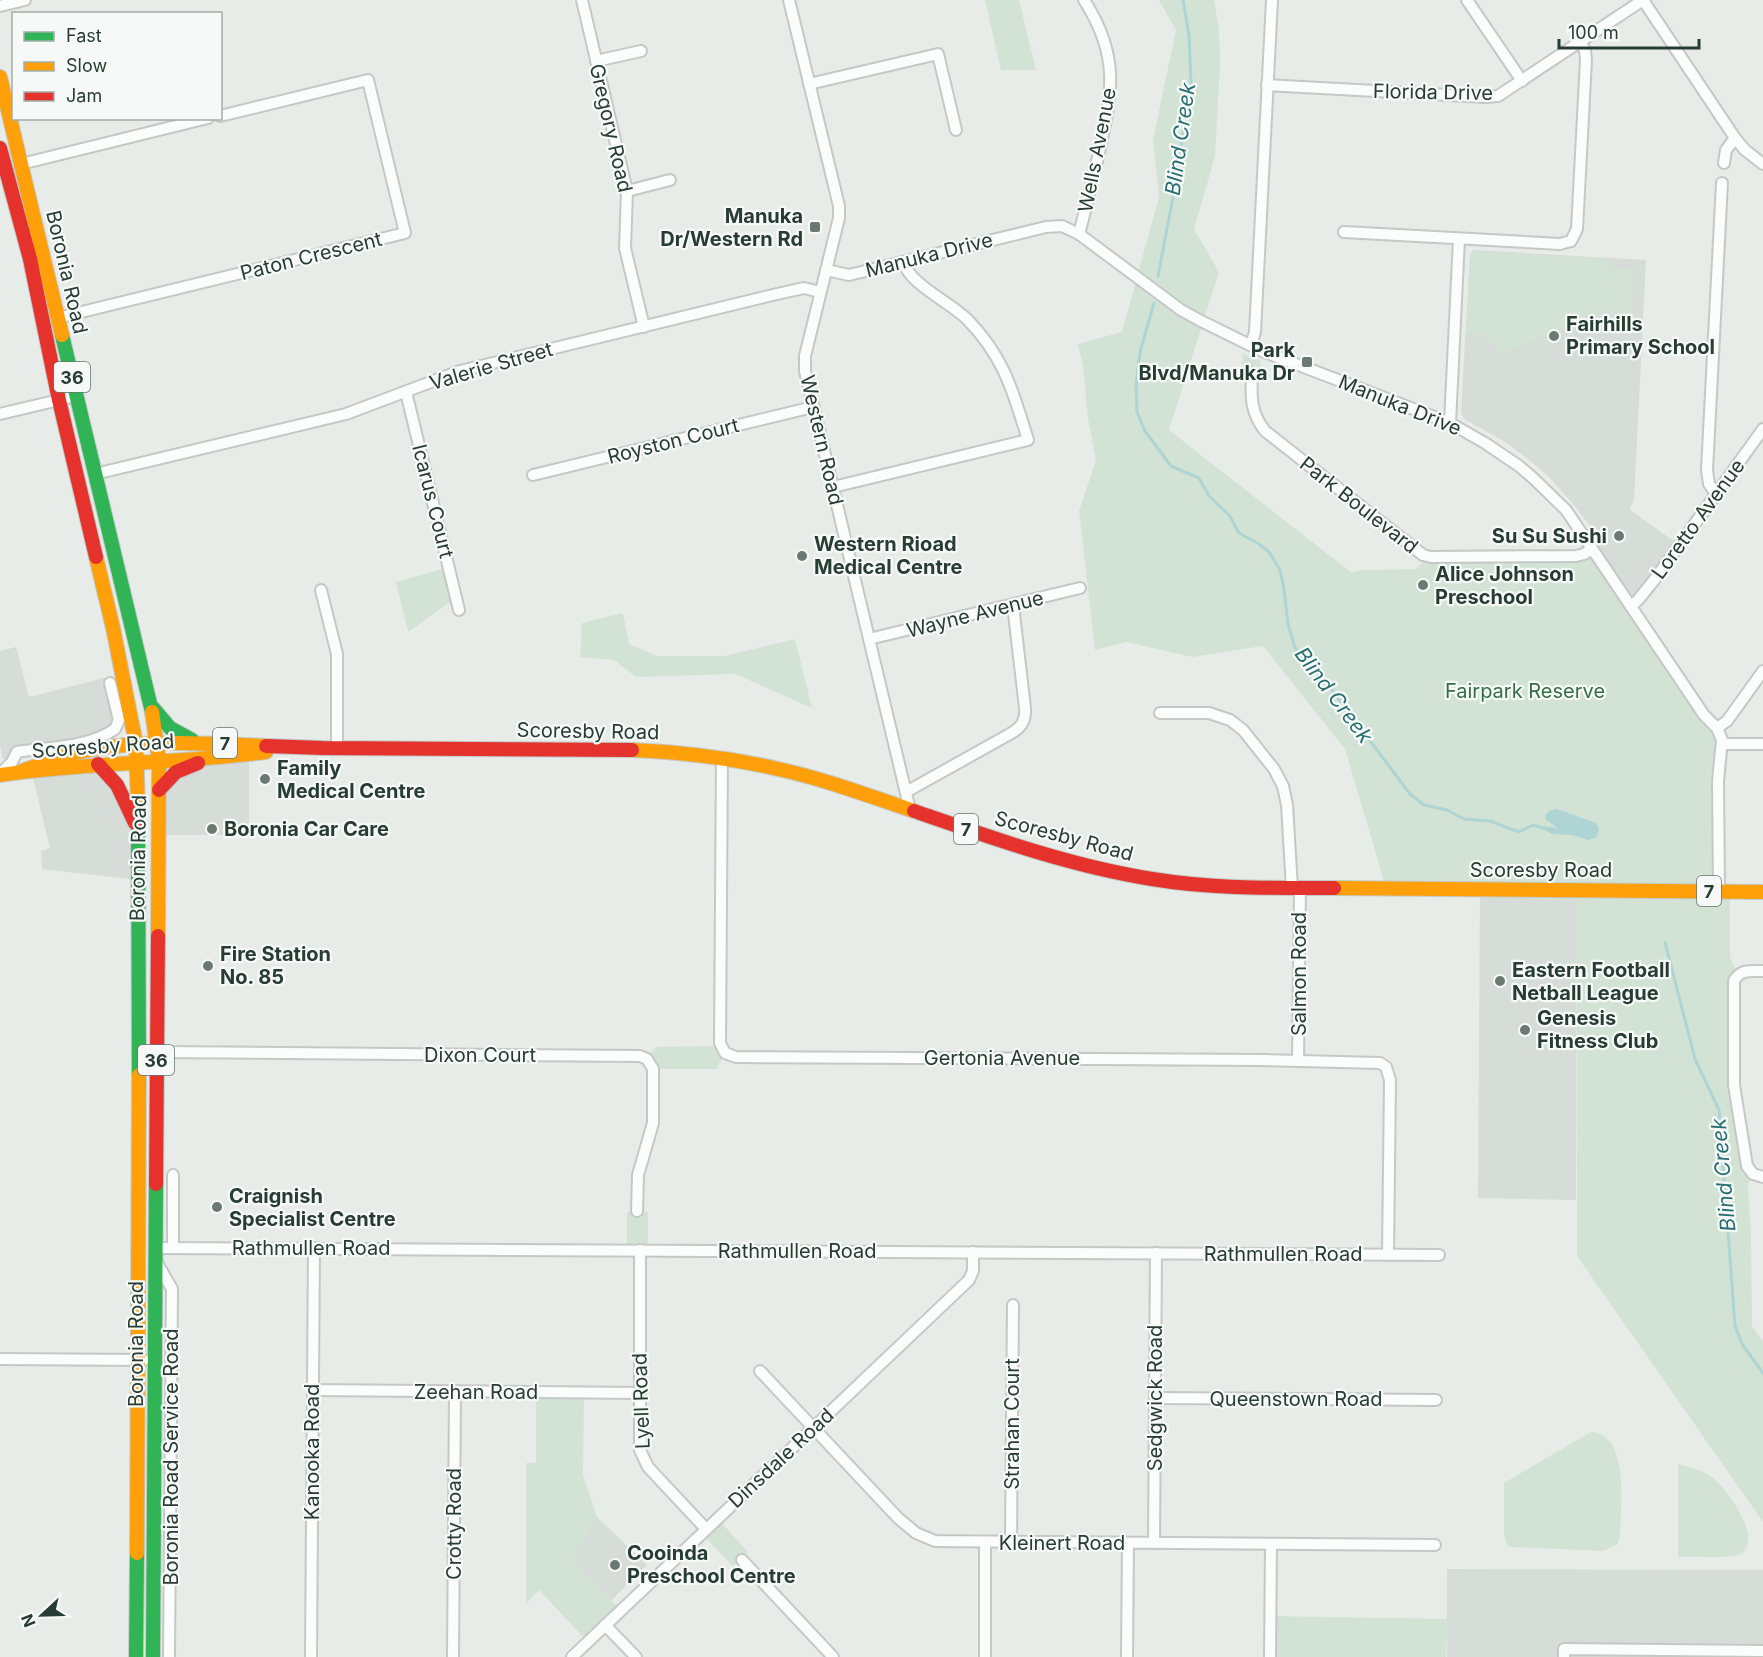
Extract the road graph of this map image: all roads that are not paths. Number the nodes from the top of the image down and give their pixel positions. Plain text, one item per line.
1 (25, 0) edge
2 (582, 0) edge
3 (789, 0) edge
4 (1084, 0) edge
5 (1272, 0) edge
6 (1467, 0) edge
7 (1643, 0) edge
8 (0, 6) edge
9 (1580, 42) junction
10 (641, 51) dead end
11 (596, 61) junction
12 (0, 77) edge
13 (1522, 81) junction
14 (809, 84) junction
15 (1267, 86) junction
16 (222, 116) edge
17 (200, 120) edge
18 (956, 130) dead end
19 (1735, 138) junction
20 (0, 148) edge
21 (1724, 163) dead end
22 (21, 164) junction
23 (1763, 164) edge
24 (670, 180) dead end
25 (1722, 183) dead end
26 (627, 191) junction
27 (1344, 232) dead end
28 (1079, 234) junction
29 (1459, 239) junction
30 (903, 262) junction
31 (826, 270) junction
32 (820, 292) junction
33 (57, 318) junction
34 (644, 327) junction
35 (1251, 345) junction
36 (1252, 373) dead end
37 (406, 392) junction
38 (76, 396) junction
39 (59, 400) junction
40 (813, 407) junction
41 (0, 414) edge
42 (1450, 423) junction
43 (1763, 429) edge
44 (95, 474) junction
45 (533, 475) dead end
46 (833, 487) junction
47 (1716, 494) junction
48 (1592, 549) junction
49 (1080, 588) dead end
50 (321, 590) dead end
51 (1013, 605) junction
52 (1631, 606) junction
53 (459, 609) dead end
54 (869, 639) junction
55 (1763, 671) edge
56 (110, 683) dead end
57 (149, 702) junction
58 (1160, 713) dead end
59 (1717, 728) junction
60 (157, 743) junction
61 (198, 743) junction
62 (136, 744) junction
63 (1722, 744) junction
64 (1763, 744) edge
65 (293, 747) junction
66 (338, 748) junction
67 (722, 758) junction
68 (210, 759) junction
69 (159, 760) junction
70 (137, 762) junction
71 (98, 764) junction
72 (22, 771) junction
73 (0, 775) edge
74 (159, 790) junction
75 (906, 792) junction
76 (910, 810) junction
77 (138, 832) junction
78 (1296, 888) junction
79 (1719, 891) junction
80 (1763, 892) edge
81 (1763, 971) edge
82 (156, 1052) junction
83 (1298, 1061) junction
84 (173, 1175) dead end
85 (1763, 1177) edge
86 (637, 1211) dead end
87 (173, 1247) junction
88 (138, 1248) junction
89 (314, 1248) junction
90 (640, 1250) junction
91 (973, 1252) junction
92 (1156, 1253) junction
93 (156, 1255) junction
94 (1388, 1255) junction
95 (1439, 1256) dead end
96 (1013, 1305) dead end
97 (0, 1359) edge
98 (138, 1360) junction
99 (156, 1360) junction
100 (760, 1371) dead end
101 (313, 1390) junction
102 (455, 1391) junction
103 (639, 1393) junction
104 (1155, 1398) junction
105 (1436, 1400) dead end
106 (813, 1428) junction
107 (706, 1529) junction
108 (985, 1542) junction
109 (1011, 1542) junction
110 (1128, 1543) junction
111 (1154, 1543) junction
112 (1271, 1544) junction
113 (1435, 1545) dead end
114 (742, 1560) dead end
115 (605, 1625) junction
116 (1763, 1651) edge
117 (136, 1657) edge
118 (153, 1657) edge
119 (170, 1657) edge
120 (311, 1657) edge
121 (453, 1657) edge
122 (572, 1657) edge
123 (636, 1657) edge
124 (833, 1657) edge
125 (985, 1657) edge
126 (1127, 1657) edge
127 (1270, 1657) edge
128 (1564, 1657) edge

1 - 8 street
2 - 11 street, Gregory Road
3 - 14 street, Western Road
4 - 28 street, Wells Avenue
5 - 15 street
6 - 13 street
7 - 9 street, Florida Drive
7 - 19 street
9 - 13 street, Florida Drive
9 - 29 street
10 - 11 street
11 - 26 street, Gregory Road
12 - 22 main road, Boronia Road / 36
13 - 15 street, Florida Drive
14 - 18 street
14 - 31 street, Western Road
15 - 35 street
16 - 33 street, Paton Crescent
17 - 22 street
19 - 21 street
19 - 23 street
20 - 39 main road, Boronia Road / 36
22 - 33 main road, Boronia Road / 36
24 - 26 street
25 - 47 street
26 - 34 street, Gregory Road
27 - 29 street
28 - 30 street, Manuka Drive
28 - 35 street, Manuka Drive
29 - 42 street
30 - 31 street, Manuka Drive
30 - 46 street
31 - 32 street, Western Road
32 - 34 street, Valerie Street
32 - 40 street, Western Road
33 - 38 main road, Boronia Road / 36
34 - 37 street, Valerie Street
35 - 42 street, Manuka Drive
36 - 48 street, Park Boulevard
37 - 44 street, Valerie Street
37 - 53 street, Icarus Court
38 - 39 street
38 - 44 main road, Boronia Road / 36
39 - 41 street
39 - 62 main road, Boronia Road / 36
40 - 45 street, Royston Court
40 - 46 street, Western Road
42 - 48 street, Manuka Drive
43 - 47 street, Loretto Avenue
44 - 57 main road, Boronia Road / 36
46 - 54 street, Western Road
47 - 52 street, Loretto Avenue
48 - 52 street, Manuka Drive
49 - 51 street, Wayne Avenue
50 - 66 street
51 - 54 street, Wayne Avenue
51 - 75 street
52 - 59 street, Manuka Drive
54 - 75 street, Western Road
55 - 59 street
56 - 73 street
57 - 60 main road, Boronia Road / 36
57 - 61 main road
58 - 78 street, Salmon Road
59 - 63 street, Manuka Drive
60 - 61 main road, Scoresby Road / 7
60 - 62 main road, Scoresby Road / 7
60 - 69 main road, Boronia Road / 36
61 - 65 main road, Scoresby Road / 7
62 - 70 main road, Boronia Road / 36
62 - 72 main road, Scoresby Road / 7
63 - 64 street
63 - 79 street, Manuka Drive
65 - 66 main road, Scoresby Road / 7
65 - 68 main road, Scoresby Road / 7
66 - 67 main road, Scoresby Road / 7
67 - 76 main road, Scoresby Road / 7
67 - 83 street, Gertonia Avenue
68 - 69 main road, Scoresby Road / 7
68 - 74 main road
69 - 70 main road, Scoresby Road / 7
69 - 74 main road, Boronia Road / 36
70 - 71 main road, Scoresby Road / 7
70 - 77 main road, Boronia Road / 36
71 - 72 main road, Scoresby Road / 7
71 - 77 main road
72 - 73 main road, Scoresby Road / 7
74 - 82 main road, Boronia Road / 36
75 - 76 street, Western Road
76 - 78 main road, Scoresby Road / 7
77 - 88 main road, Boronia Road / 36
78 - 79 main road, Scoresby Road / 7
78 - 83 street, Salmon Road
79 - 80 main road, Scoresby Road / 7
81 - 85 street
82 - 86 street, Dixon Court
82 - 93 main road, Boronia Road / 36
83 - 94 street, Gertonia Avenue
84 - 87 street
87 - 89 street, Rathmullen Road
87 - 93 street, Rathmullen Road
88 - 93 main road
88 - 98 main road, Boronia Road / 36
89 - 90 street, Rathmullen Road
89 - 101 street, Kanooka Road
90 - 91 street, Rathmullen Road
90 - 103 street, Lyell Road
91 - 92 street, Rathmullen Road
91 - 106 street, Dinsdale Road
92 - 94 street, Rathmullen Road
92 - 104 street, Sedgwick Road
93 - 99 main road, Boronia Road / 36
93 - 119 street, Boronia Road Service Road
94 - 95 street, Rathmullen Road
96 - 109 street, Strahan Court
97 - 98 street
98 - 99 street
98 - 117 main road, Boronia Road / 36
99 - 118 main road, Boronia Road / 36
100 - 106 street, Kleinert Road
101 - 102 street, Zeehan Road
101 - 120 street, Kanooka Road
102 - 103 street, Zeehan Road
102 - 121 street, Crotty Road
103 - 107 street, Lyell Road
104 - 105 street, Queenstown Road
104 - 111 street, Sedgwick Road
106 - 107 street, Dinsdale Road
106 - 108 street, Kleinert Road
107 - 115 street, Dinsdale Road
108 - 109 street, Kleinert Road
108 - 125 street
109 - 110 street, Kleinert Road
110 - 111 street, Kleinert Road
110 - 126 street
111 - 112 street, Kleinert Road
112 - 113 street, Kleinert Road
112 - 127 street
114 - 124 street
115 - 122 street, Dinsdale Road
115 - 123 street
116 - 128 street

